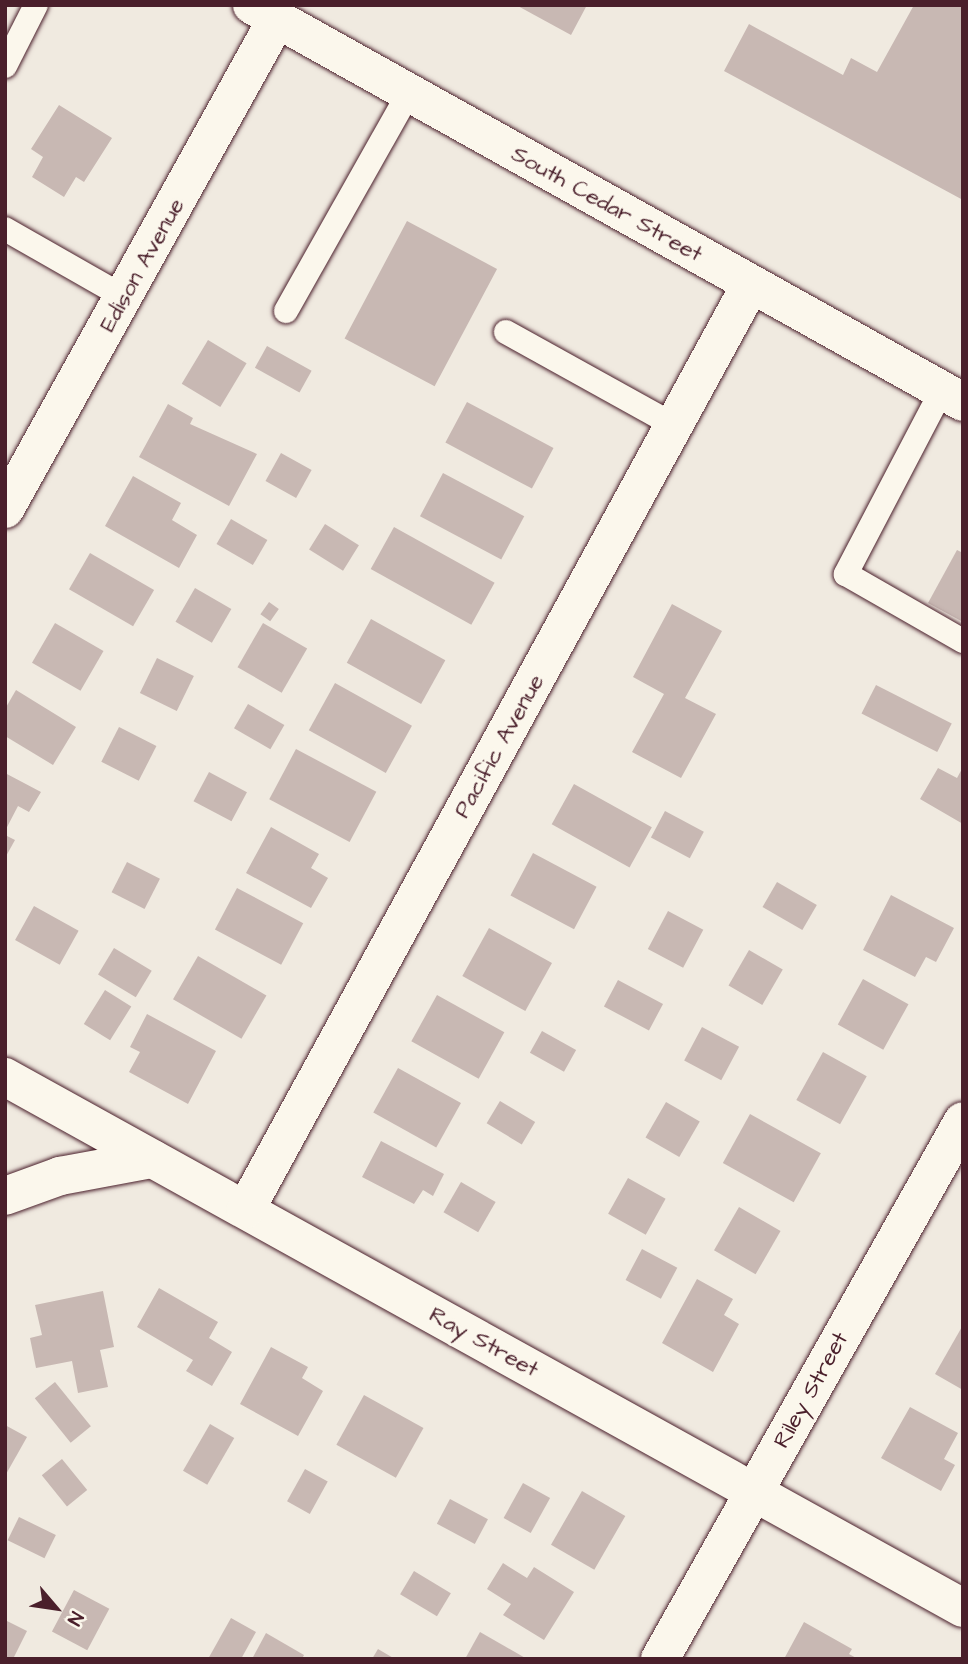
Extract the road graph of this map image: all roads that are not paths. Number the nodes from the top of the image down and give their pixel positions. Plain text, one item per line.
1 (36, 5) edge
2 (264, 12) edge
3 (5, 66) edge
4 (409, 93) junction
5 (5, 229) edge
6 (751, 284) junction
7 (124, 297) junction
8 (286, 310) dead end
9 (506, 332) dead end
10 (952, 396) edge
11 (674, 425) junction
12 (5, 509) edge
13 (963, 641) edge
14 (5, 1077) edge
15 (963, 1121) edge
16 (152, 1159) junction
17 (5, 1196) edge
18 (246, 1209) junction
19 (754, 1492) junction
20 (963, 1608) edge
21 (660, 1659) edge

1 - 3 lane
2 - 4 street, South Cedar Street
2 - 7 street, Edison Avenue
4 - 6 street, South Cedar Street
4 - 8 lane
5 - 7 lane
6 - 10 street, South Cedar Street
6 - 11 street, Pacific Avenue
7 - 12 street, Edison Avenue
9 - 11 lane
10 - 13 lane
11 - 18 street, Pacific Avenue
14 - 16 street, Ray Street
15 - 19 street, Riley Street
16 - 17 street
16 - 18 street, Ray Street
18 - 19 street, Ray Street
19 - 20 street, Ray Street
19 - 21 street, Riley Street

